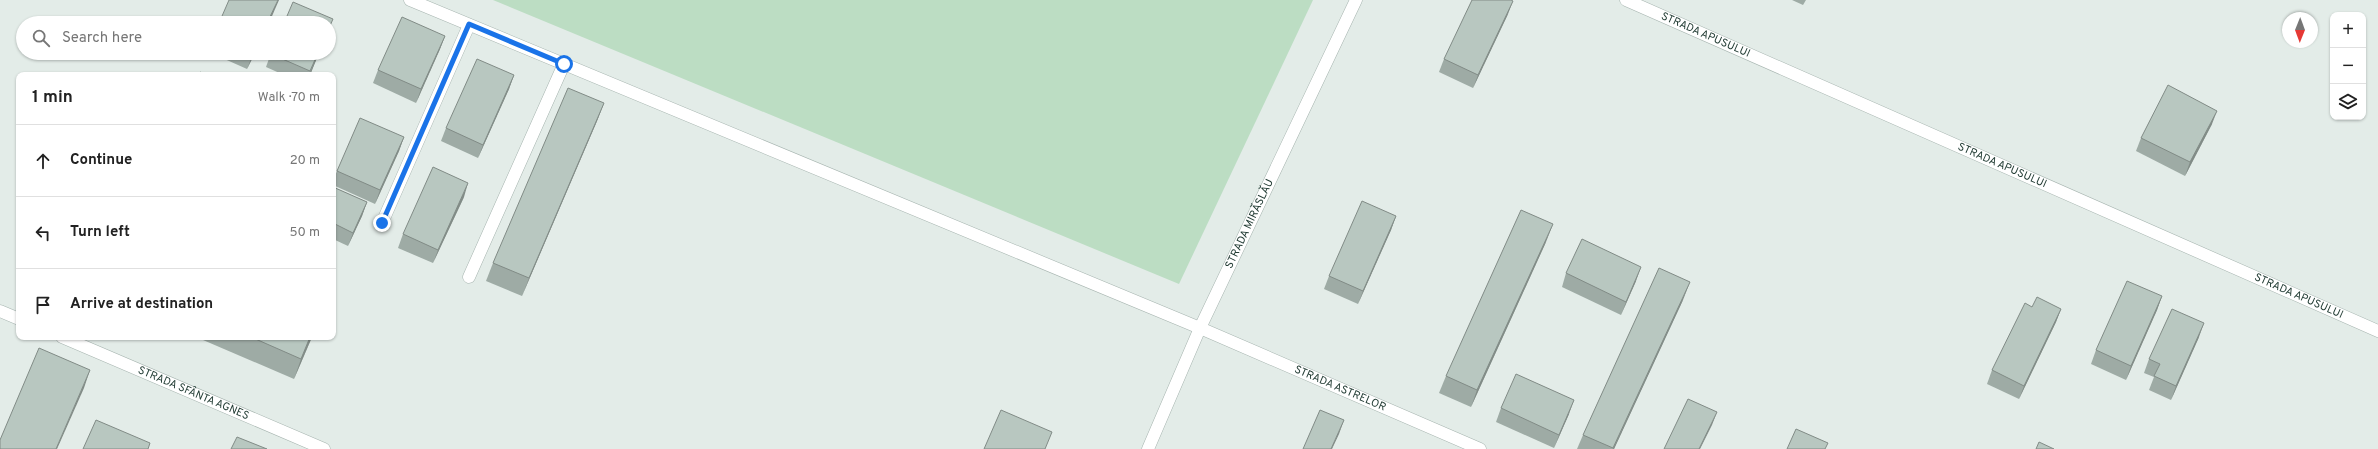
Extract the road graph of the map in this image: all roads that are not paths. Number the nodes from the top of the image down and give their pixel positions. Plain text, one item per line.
1 (410, 0) edge
2 (1356, 0) edge
3 (1626, 0) edge
4 (469, 24) junction
5 (564, 64) junction
6 (382, 223) dead end
7 (468, 277) dead end
8 (0, 310) edge
9 (16, 318) edge
10 (1200, 328) junction
11 (2378, 331) edge
12 (69, 340) edge
13 (324, 449) edge
14 (1148, 449) edge
15 (1480, 449) edge

1 - 4 street, STRADA ASTRELOR
2 - 10 street, STRADA MIRĂSLĂU
3 - 11 street, STRADA APUSULUI
4 - 5 street, STRADA ASTRELOR
4 - 6 street
5 - 7 street
5 - 10 street, STRADA ASTRELOR
8 - 9 street
10 - 14 street, STRADA MIRĂSLĂU
10 - 15 street, STRADA ASTRELOR
12 - 13 street, STRADA SFÂNTA AGNES

